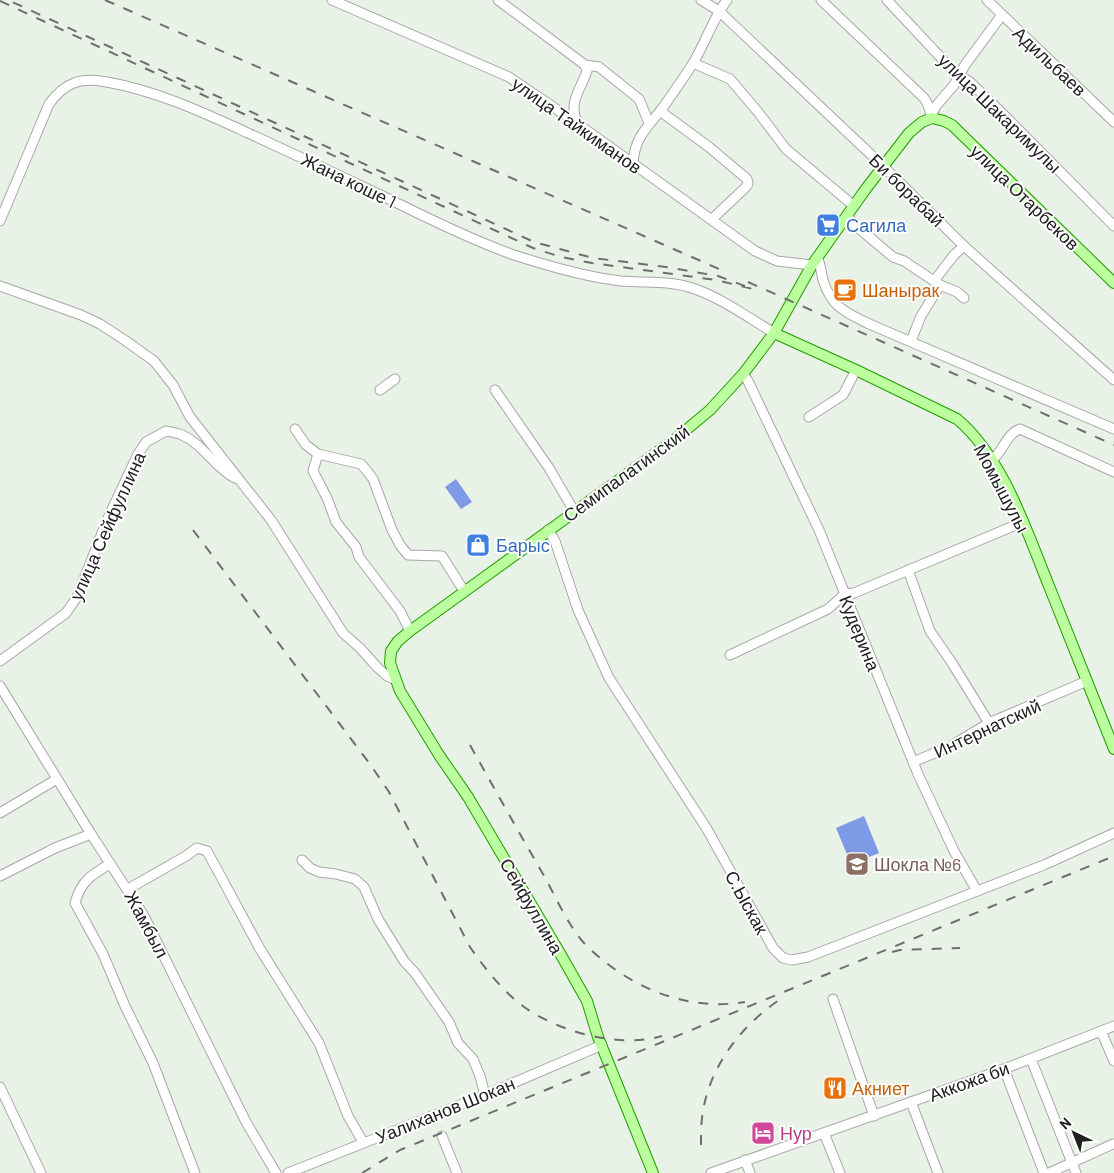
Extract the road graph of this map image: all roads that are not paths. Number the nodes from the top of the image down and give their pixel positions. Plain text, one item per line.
1 (332, 0) edge
2 (498, 0) edge
3 (701, 0) edge
4 (727, 0) edge
5 (821, 0) edge
6 (887, 0) edge
7 (987, 0) edge
8 (719, 11) junction
9 (1001, 16) junction
10 (693, 63) junction
11 (585, 65) junction
12 (958, 76) junction
13 (660, 111) junction
14 (932, 116) junction
15 (1114, 122) edge
16 (649, 123) junction
17 (581, 127) junction
18 (633, 163) junction
19 (883, 166) junction
20 (854, 206) junction
21 (847, 216) junction
22 (712, 219) junction
23 (0, 221) edge
24 (1114, 226) edge
25 (964, 246) junction
26 (814, 261) junction
27 (937, 283) junction
28 (1114, 283) edge
29 (0, 286) edge
30 (964, 298) dead end
31 (774, 333) junction
32 (911, 341) junction
33 (856, 370) junction
34 (743, 374) junction
35 (395, 379) dead end
36 (1114, 380) edge
37 (380, 390) dead end
38 (495, 390) dead end
39 (809, 417) dead end
40 (295, 429) dead end
41 (1114, 429) edge
42 (318, 454) junction
43 (992, 460) junction
44 (1114, 472) edge
45 (240, 481) junction
46 (574, 511) junction
47 (1023, 522) junction
48 (548, 530) junction
49 (908, 570) junction
50 (464, 591) junction
51 (845, 594) junction
52 (410, 631) junction
53 (391, 651) joint
54 (730, 654) dead end
55 (0, 661) edge
56 (394, 679) junction
57 (1087, 681) junction
58 (0, 686) edge
59 (989, 723) junction
60 (1114, 749) edge
61 (913, 762) junction
62 (57, 778) junction
63 (0, 813) edge
64 (1114, 833) edge
65 (91, 834) junction
66 (302, 860) dead end
67 (110, 864) junction
68 (0, 876) edge
69 (128, 888) junction
70 (977, 891) junction
71 (833, 999) dead end
72 (1114, 1026) edge
73 (1101, 1031) junction
74 (602, 1045) junction
75 (1031, 1058) junction
76 (1114, 1061) edge
77 (1004, 1069) junction
78 (0, 1087) edge
79 (486, 1095) junction
80 (2, 1097) edge
81 (911, 1102) junction
82 (874, 1116) junction
83 (824, 1133) junction
84 (442, 1136) dead end
85 (363, 1142) junction
86 (1114, 1144) edge
87 (745, 1160) junction
88 (1071, 1162) junction
89 (309, 1164) junction
90 (40, 1173) edge
91 (195, 1173) edge
92 (276, 1173) edge
93 (288, 1173) edge
94 (315, 1173) edge
95 (457, 1173) edge
96 (653, 1173) edge
97 (710, 1173) edge
98 (750, 1173) edge
99 (840, 1173) edge
100 (938, 1173) edge
101 (1044, 1173) edge
102 (1049, 1173) edge
103 (1076, 1173) edge

1 - 17 street, улица Тайкиманов
2 - 11 street
3 - 8 street, Би борабай
4 - 8 street
5 - 14 street
6 - 12 street, улица Шакаримулы
7 - 9 street, Адильбаев
8 - 10 street
8 - 19 street, Би борабай
9 - 12 street
9 - 15 street, Адильбаев
10 - 13 street
10 - 20 street
11 - 16 street
11 - 17 street
12 - 14 street
12 - 24 street, улица Шакаримулы
13 - 16 street
13 - 22 street
14 - 19 main road, Семипалатинский
14 - 28 main road, улица Отарбеков
16 - 18 street
17 - 18 street, улица Тайкиманов
18 - 22 street, улица Тайкиманов
19 - 20 main road, Семипалатинский
19 - 25 street, Би борабай
20 - 21 main road, Семипалатинский
21 - 26 main road, Семипалатинский
21 - 27 street
22 - 26 street, улица Тайкиманов
23 - 31 street, Жана коше 1
25 - 27 street
25 - 36 street, Би борабай
26 - 31 main road, Семипалатинский
26 - 32 street
27 - 30 street
27 - 32 street
29 - 45 street, улица Сейфуллина
31 - 33 main road, Момышулы
31 - 34 main road, Семипалатинский
32 - 41 street
33 - 39 street
33 - 43 main road, Момышулы
34 - 46 main road, Семипалатинский
34 - 51 street, Кудерина
35 - 37 street
38 - 46 street
40 - 42 street
42 - 50 street
42 - 52 street
43 - 44 street
43 - 47 main road, Момышулы
45 - 55 street, улица Сейфуллина
45 - 56 street, улица Сейфуллина
46 - 48 main road, Семипалатинский
47 - 49 street
47 - 57 main road, Момышулы
48 - 50 main road, Семипалатинский
48 - 70 street, С.Ыскак
49 - 51 street
49 - 59 street
50 - 52 main road, Семипалатинский
51 - 54 street
51 - 61 street, Кудерина
52 - 53 main road, Семипалатинский
53 - 56 main road, Сейфуллина
56 - 74 main road, Сейфуллина
57 - 59 street, Интернатский
57 - 60 main road, Момышулы
58 - 62 street, Жамбыл
59 - 61 street, Интернатский
61 - 70 street, Кудерина
62 - 63 street
62 - 65 street, Жамбыл
64 - 70 street, С.Ыскак
65 - 67 street, Жамбыл
65 - 68 street
66 - 79 street
67 - 69 street, Жамбыл
67 - 91 street
69 - 85 street
69 - 92 street, Жамбыл
71 - 82 street
72 - 73 street, Аккожа би
73 - 75 street, Аккожа би
73 - 76 street
74 - 79 street, Уалиханов Шокан
74 - 96 main road, Сейфуллина
75 - 77 street, Аккожа би
75 - 88 street
77 - 81 street, Аккожа би
77 - 101 street
78 - 80 street
79 - 85 street, Уалиханов Шокан
80 - 90 street
81 - 82 street, Аккожа би
81 - 100 street
82 - 83 street, Аккожа би
83 - 87 street, Аккожа би
83 - 99 street
84 - 95 street
85 - 89 street, Уалиханов Шокан
86 - 88 street
87 - 97 street, Аккожа би
87 - 98 street
88 - 102 street
88 - 103 street
89 - 93 street, Уалиханов Шокан
89 - 94 street

